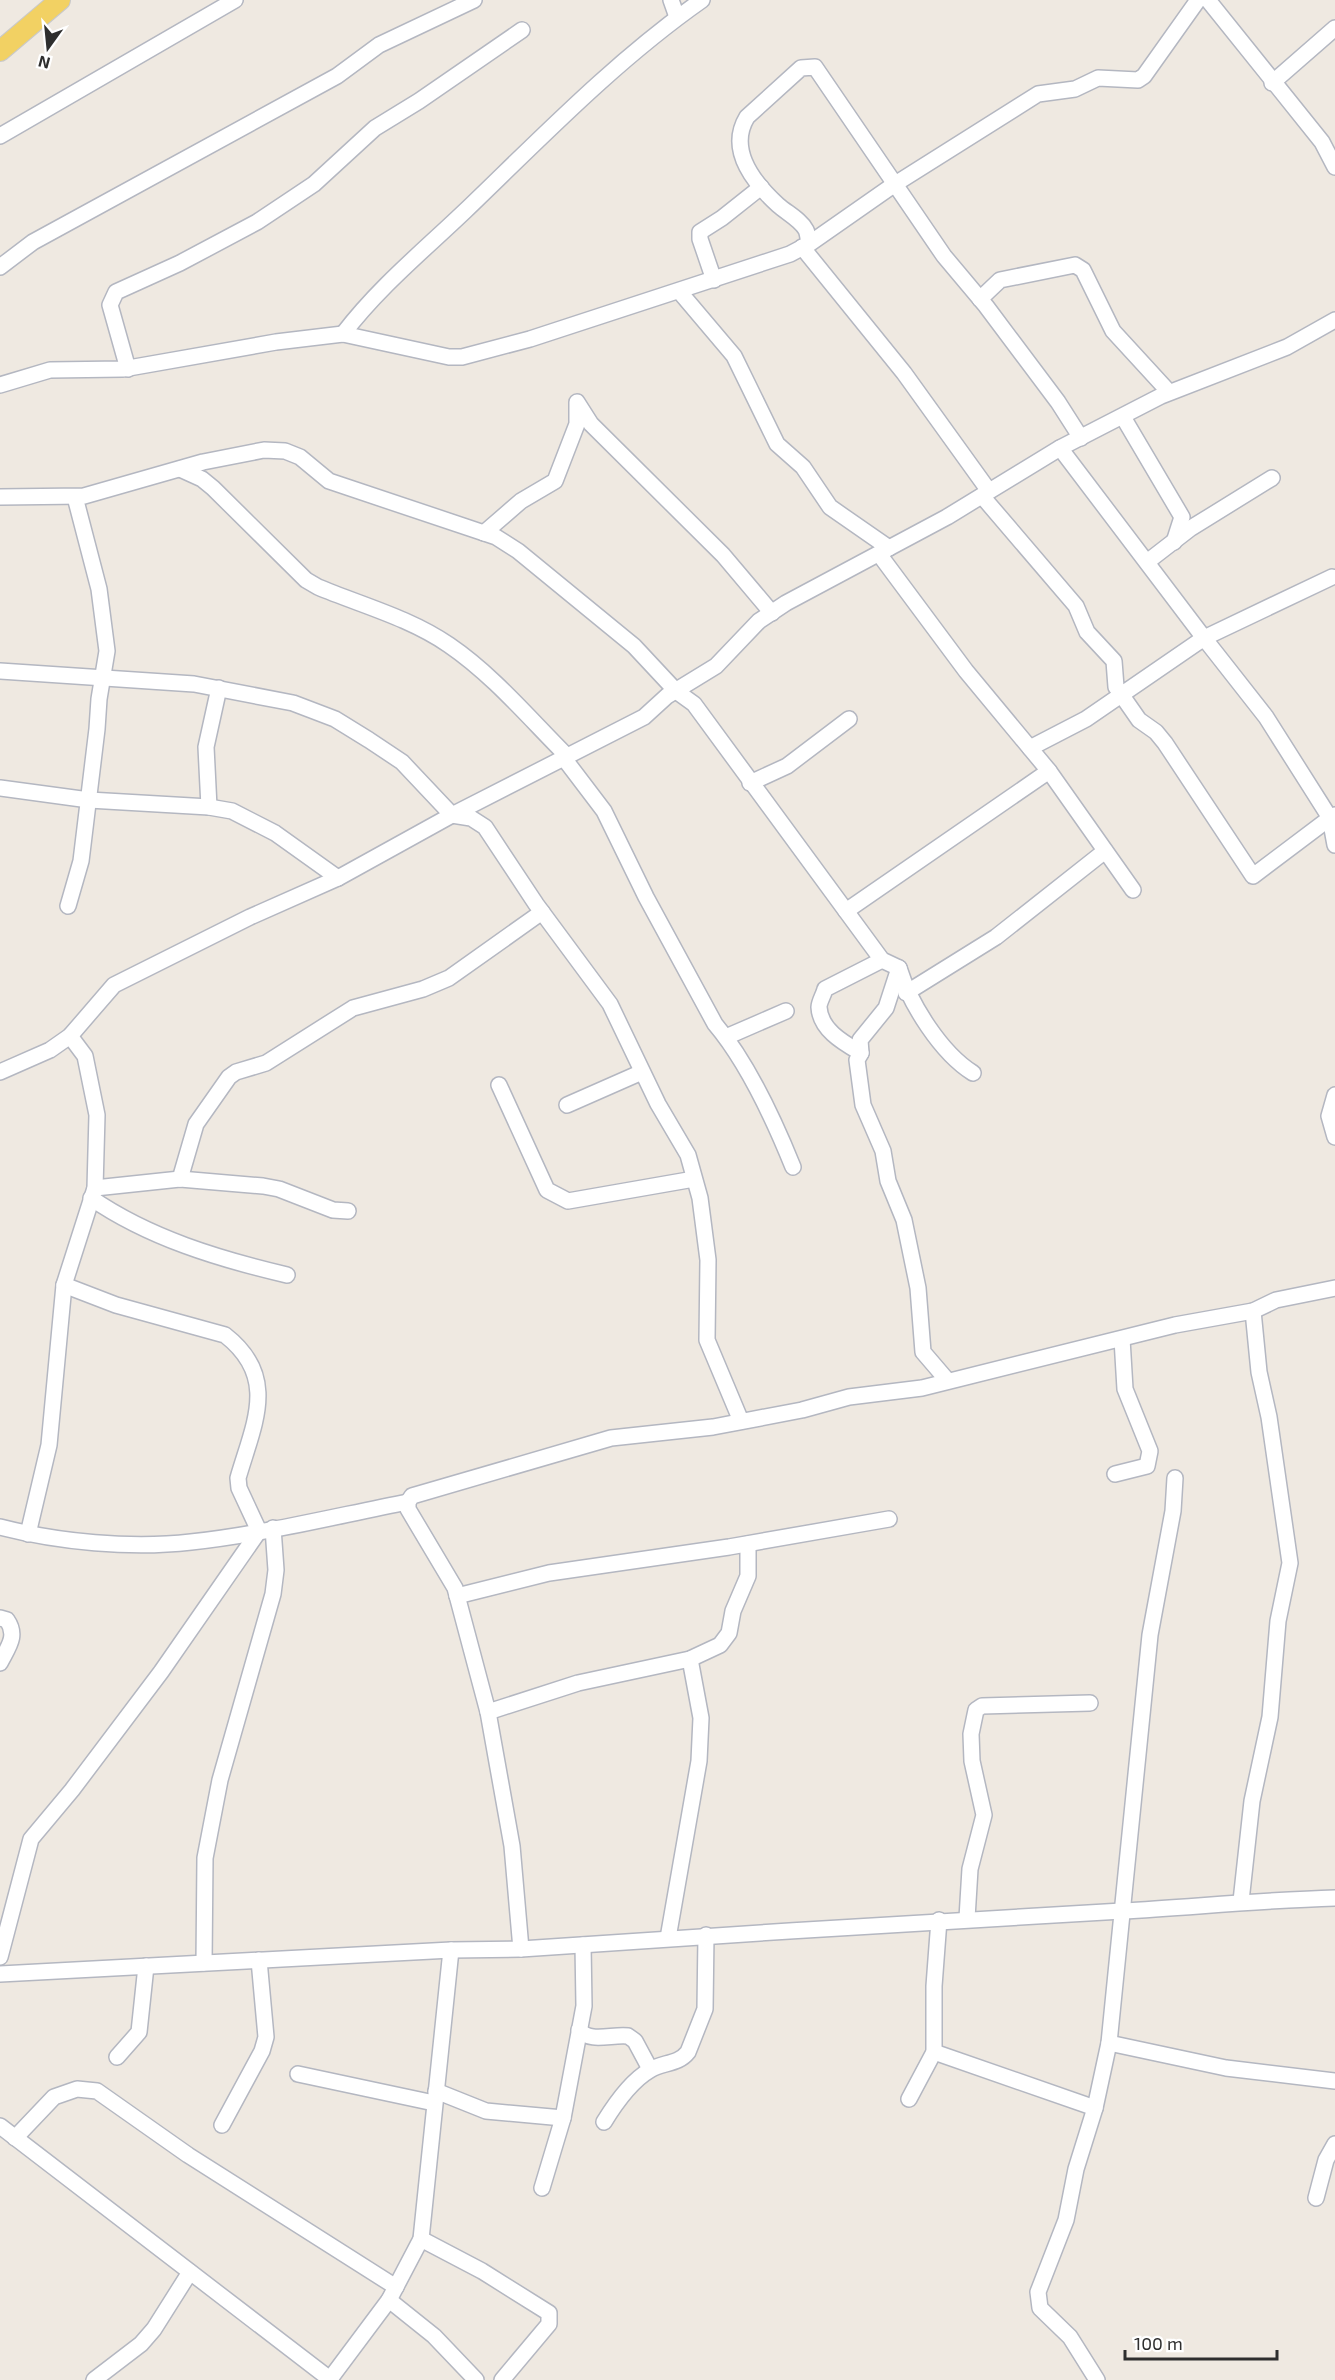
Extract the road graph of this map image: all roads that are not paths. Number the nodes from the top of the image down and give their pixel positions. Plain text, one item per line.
1 (60, 0) edge
2 (235, 0) edge
3 (474, 0) edge
4 (671, 0) edge
5 (702, 0) edge
6 (1198, 0) edge
7 (1208, 0) edge
8 (677, 17) junction
9 (1335, 28) edge
10 (522, 30) dead end
11 (0, 51) edge
12 (1272, 83) junction
13 (0, 136) edge
14 (1333, 157) edge
15 (897, 183) junction
16 (761, 187) junction
17 (806, 246) junction
18 (0, 267) edge
19 (714, 280) junction
20 (679, 291) junction
21 (980, 299) junction
22 (1335, 320) edge
23 (343, 334) junction
24 (128, 369) junction
25 (0, 385) edge
26 (1168, 392) junction
27 (1123, 417) junction
28 (1081, 438) junction
29 (1060, 448) junction
30 (180, 469) junction
31 (1272, 478) dead end
32 (986, 494) junction
33 (0, 497) edge
34 (75, 497) junction
35 (484, 533) junction
36 (1174, 542) junction
37 (884, 551) junction
38 (1147, 562) junction
39 (1332, 577) dead end
40 (771, 613) junction
41 (1204, 638) junction
42 (0, 671) edge
43 (104, 678) junction
44 (219, 688) junction
45 (675, 691) junction
46 (1120, 693) junction
47 (849, 719) dead end
48 (1030, 748) junction
49 (565, 756) junction
50 (1049, 771) junction
51 (750, 783) junction
52 (0, 788) edge
53 (89, 800) junction
54 (209, 807) junction
55 (452, 815) junction
56 (1332, 816) edge
57 (1335, 845) edge
58 (1105, 851) junction
59 (338, 878) junction
60 (1133, 890) dead end
61 (68, 906) dead end
62 (846, 911) junction
63 (542, 912) junction
64 (882, 960) junction
65 (899, 968) junction
66 (906, 993) junction
67 (786, 1011) dead end
68 (70, 1036) junction
69 (726, 1037) junction
70 (861, 1053) junction
71 (0, 1072) edge
72 (642, 1072) junction
73 (973, 1073) dead end
74 (499, 1085) dead end
75 (1335, 1095) edge
76 (567, 1106) dead end
77 (1335, 1137) edge
78 (793, 1167) dead end
79 (180, 1179) junction
80 (694, 1179) junction
81 (93, 1193) junction
82 (348, 1211) dead end
83 (287, 1275) dead end
84 (64, 1285) junction
85 (1335, 1288) edge
86 (1253, 1311) junction
87 (1122, 1339) junction
88 (947, 1380) junction
89 (741, 1421) junction
90 (1115, 1474) dead end
91 (1175, 1478) dead end
92 (408, 1502) junction
93 (889, 1519) dead end
94 (0, 1527) edge
95 (266, 1529) junction
96 (27, 1534) junction
97 (748, 1544) junction
98 (457, 1596) junction
99 (0, 1618) edge
100 (690, 1659) junction
101 (0, 1663) edge
102 (1090, 1703) dead end
103 (488, 1712) junction
104 (1335, 1898) edge
105 (1241, 1901) junction
106 (1124, 1911) junction
107 (967, 1918) junction
108 (939, 1920) junction
109 (706, 1935) junction
110 (668, 1938) junction
111 (583, 1945) junction
112 (521, 1949) junction
113 (451, 1950) junction
114 (1, 1951) edge
115 (259, 1960) junction
116 (204, 1963) junction
117 (146, 1966) junction
118 (0, 1974) edge
119 (579, 2030) junction
120 (1109, 2043) junction
121 (934, 2052) junction
122 (117, 2057) dead end
123 (650, 2069) junction
124 (298, 2074) dead end
125 (1335, 2081) edge
126 (435, 2097) junction
127 (909, 2099) dead end
128 (1095, 2108) junction
129 (563, 2118) junction
130 (604, 2122) dead end
131 (222, 2125) dead end
132 (0, 2126) edge
133 (15, 2138) junction
134 (1335, 2144) edge
135 (542, 2188) dead end
136 (1316, 2198) dead end
137 (421, 2239) junction
138 (190, 2272) junction
139 (392, 2294) junction
140 (112, 2375) edge
141 (94, 2380) edge
142 (330, 2380) edge
143 (476, 2380) edge
144 (502, 2380) edge
145 (1097, 2380) edge

1 - 11 main road
2 - 13 street
3 - 18 street
4 - 8 street
5 - 8 street
6 - 15 street
7 - 12 street
8 - 23 street
9 - 12 street
10 - 24 street
12 - 14 street
15 - 16 street
15 - 17 street
15 - 21 street
16 - 17 street
16 - 19 street
17 - 19 street
17 - 32 street
19 - 20 street
20 - 23 street
20 - 37 street
21 - 26 street
21 - 28 street
22 - 26 street
23 - 24 street
24 - 25 street
26 - 27 street
27 - 28 street
27 - 36 street
28 - 29 street
29 - 32 street
29 - 38 street
30 - 34 street
30 - 35 street
30 - 49 street
31 - 36 street
32 - 37 street
32 - 46 street
33 - 34 street
34 - 43 street
35 - 40 street
35 - 45 street
36 - 38 street
37 - 40 street
37 - 48 street
38 - 41 street
39 - 41 street
40 - 45 street
41 - 46 street
41 - 56 street
42 - 43 street
43 - 44 street
43 - 53 street
44 - 54 street
44 - 55 street
45 - 49 street
45 - 51 street
46 - 48 street
46 - 56 street
47 - 51 street
48 - 50 street
49 - 55 street
49 - 69 street
50 - 58 street
50 - 62 street
51 - 62 street
52 - 53 street
53 - 54 street
53 - 61 street
54 - 59 street
55 - 59 street
55 - 63 street
56 - 57 street
58 - 60 street
58 - 66 street
59 - 68 street
62 - 64 street
63 - 72 street
63 - 79 street
64 - 65 street
64 - 70 street
65 - 66 street
65 - 70 street
66 - 73 street
67 - 69 street
68 - 71 street
68 - 81 street
69 - 78 street
70 - 88 street
72 - 76 street
72 - 80 street
74 - 80 street
75 - 77 street
79 - 81 street
79 - 82 street
80 - 89 street
81 - 83 street
81 - 84 street
84 - 95 street
84 - 96 street
85 - 86 street
86 - 87 street
86 - 105 street
87 - 88 street
87 - 90 street
88 - 89 street
89 - 92 street
91 - 106 street
92 - 95 street
92 - 98 street
93 - 97 street
94 - 96 street
95 - 96 street
95 - 114 street
95 - 116 street
97 - 98 street
97 - 100 street
98 - 103 street
99 - 101 street
100 - 103 street
100 - 110 street
102 - 107 street
103 - 112 street
104 - 105 street
105 - 106 street
106 - 107 street
106 - 120 street
107 - 108 street
108 - 109 street
108 - 121 street
109 - 110 street
109 - 123 street
110 - 111 street
111 - 112 street
111 - 119 street
112 - 113 street
113 - 115 street
113 - 126 street
115 - 116 street
115 - 131 street
116 - 117 street
117 - 118 street
117 - 122 street
119 - 123 street
119 - 129 street
120 - 125 street
120 - 128 street
121 - 127 street
121 - 128 street
123 - 130 street
124 - 126 street
126 - 129 street
126 - 137 street
128 - 145 street
129 - 135 street
132 - 133 street
133 - 138 street
133 - 139 street
134 - 136 street
137 - 139 street
137 - 144 street
138 - 140 street
138 - 142 street
139 - 142 street
139 - 143 street
140 - 141 street

